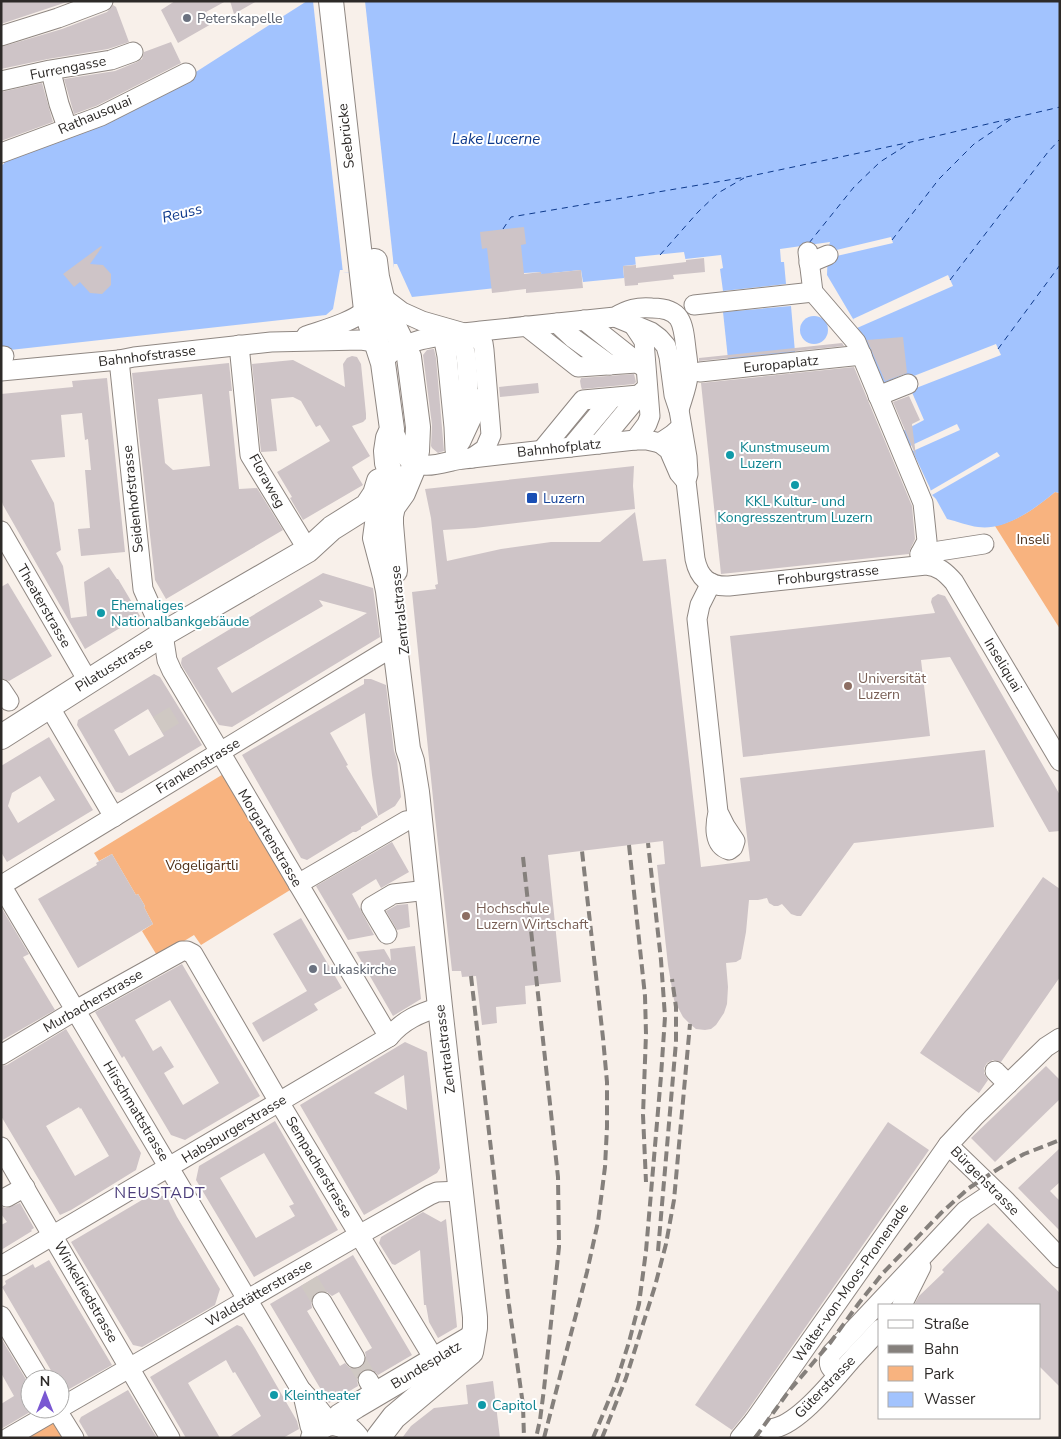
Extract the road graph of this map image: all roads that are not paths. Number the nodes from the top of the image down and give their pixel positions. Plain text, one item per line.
1 (103, 1) edge
2 (331, 1) edge
3 (346, 1) edge
4 (1, 36) edge
5 (133, 52) dead end
6 (186, 73) dead end
7 (40, 74) junction
8 (1, 81) edge
9 (67, 127) junction
10 (1, 152) edge
11 (828, 255) dead end
12 (368, 271) junction
13 (814, 292) junction
14 (374, 303) junction
15 (694, 305) dead end
16 (567, 324) junction
17 (634, 326) junction
18 (464, 333) junction
19 (443, 336) junction
20 (293, 340) junction
21 (239, 345) junction
22 (405, 345) junction
23 (379, 353) junction
24 (862, 355) junction
25 (119, 360) junction
26 (2, 361) edge
27 (478, 371) junction
28 (700, 372) dead end
29 (627, 380) junction
30 (908, 384) dead end
31 (878, 396) junction
32 (481, 398) junction
33 (680, 418) junction
34 (392, 428) junction
35 (647, 441) junction
36 (578, 446) junction
37 (452, 456) junction
38 (472, 458) junction
39 (387, 463) junction
40 (415, 463) junction
41 (686, 481) junction
42 (385, 514) junction
43 (2, 535) edge
44 (984, 544) dead end
45 (308, 550) junction
46 (944, 571) joint
47 (711, 583) junction
48 (163, 634) junction
49 (396, 648) junction
50 (88, 681) junction
51 (49, 706) junction
52 (1, 737) edge
53 (220, 753) junction
54 (412, 761) junction
55 (1060, 761) edge
56 (718, 812) dead end
57 (114, 817) junction
58 (420, 819) junction
59 (298, 884) junction
60 (2, 885) edge
61 (428, 890) junction
62 (387, 934) dead end
63 (187, 951) joint
64 (440, 1007) junction
65 (76, 1010) junction
66 (390, 1037) junction
67 (1060, 1038) edge
68 (1, 1055) edge
69 (994, 1071) dead end
70 (1008, 1084) junction
71 (280, 1102) junction
72 (948, 1145) junction
73 (1, 1147) edge
74 (169, 1167) junction
75 (25, 1187) junction
76 (461, 1190) junction
77 (1000, 1195) junction
78 (7, 1197) dead end
79 (53, 1235) junction
80 (359, 1235) junction
81 (1060, 1258) edge
82 (1, 1266) edge
83 (248, 1299) junction
84 (322, 1302) tunnel mouth
85 (902, 1304) edge
86 (1, 1316) edge
87 (878, 1331) edge
88 (474, 1336) joint
89 (355, 1358) tunnel mouth
90 (130, 1367) junction
91 (439, 1368) junction
92 (33, 1369) edge
93 (838, 1375) junction
94 (70, 1402) edge
95 (41, 1419) edge
96 (64, 1419) edge
97 (754, 1421) junction
98 (320, 1431) edge
99 (8, 1438) edge
100 (74, 1438) edge
101 (170, 1438) edge
102 (357, 1438) edge
103 (378, 1438) edge
104 (740, 1438) edge

1 - 4 street
2 - 12 main road, Seebrücke
3 - 12 main road, Seebrücke
5 - 7 street, Furrengasse
6 - 9 street, Rathausquai
7 - 8 street, Furrengasse
7 - 9 street
9 - 10 street, Rathausquai
11 - 13 street
12 - 14 main road
13 - 15 street
13 - 24 street
14 - 18 street
14 - 20 street, Bahnhofstrasse
14 - 22 main road
14 - 23 main road
16 - 17 street
16 - 18 street
16 - 29 street
16 - 29 street
16 - 33 street
17 - 29 street
17 - 33 street
18 - 19 street
18 - 27 street
18 - 38 street
19 - 22 street
19 - 37 street
20 - 21 street, Bahnhofstrasse
20 - 23 street, Bahnhofstrasse
21 - 25 street, Bahnhofstrasse
21 - 45 street, Floraweg
22 - 23 street
22 - 40 main road
23 - 34 main road
24 - 28 street, Europaplatz
24 - 31 street
25 - 26 street, Bahnhofstrasse
25 - 48 street, Seidenhofstrasse
27 - 32 street
27 - 37 street
29 - 35 street
29 - 36 street
29 - 36 street
29 - 36 street
30 - 31 street
31 - 44 street
32 - 37 street
32 - 38 street
33 - 35 street
33 - 41 street
34 - 39 main road
34 - 40 street
35 - 36 street, Bahnhofplatz
35 - 36 street
35 - 41 street
36 - 38 street, Bahnhofplatz
37 - 38 street, Bahnhofplatz
37 - 40 street, Bahnhofplatz
39 - 42 main road, Zentralstrasse
39 - 45 main road, Pilatusstrasse
40 - 42 main road, Zentralstrasse
41 - 47 street
42 - 45 main road, Pilatusstrasse
42 - 49 main road, Zentralstrasse
42 - 54 main road, Zentralstrasse
43 - 50 street, Theaterstrasse
45 - 48 main road, Pilatusstrasse
46 - 47 street, Frohburgstrasse
46 - 55 street, Inseliquai
47 - 56 street
48 - 50 main road, Pilatusstrasse
48 - 53 street, Morgartenstrasse
49 - 53 street, Frankenstrasse
49 - 54 main road, Zentralstrasse
50 - 51 main road, Pilatusstrasse
51 - 52 main road, Pilatusstrasse
51 - 57 street
53 - 57 street, Frankenstrasse
53 - 59 street, Morgartenstrasse
54 - 58 main road, Zentralstrasse
57 - 60 street, Frankenstrasse
58 - 59 street
58 - 61 main road, Zentralstrasse
59 - 66 street, Morgartenstrasse
60 - 65 street, Hirschmattstrasse
61 - 62 street
61 - 64 main road, Zentralstrasse
63 - 65 street, Murbacherstrasse
63 - 71 street, Sempacherstrasse
64 - 66 street, Habsburgerstrasse
64 - 76 main road, Zentralstrasse
65 - 68 street, Murbacherstrasse
65 - 74 street, Hirschmattstrasse
66 - 71 street, Habsburgerstrasse
67 - 70 street, Bürgenstrasse
69 - 70 street
70 - 72 street, Bürgenstrasse
71 - 74 street, Habsburgerstrasse
71 - 80 street, Sempacherstrasse
72 - 77 street, Bürgenstrasse
72 - 97 street, Walter-von-Moos-Promenade
73 - 75 street, Winkelriedstrasse
74 - 79 street, Habsburgerstrasse
74 - 83 street, Hirschmattstrasse
75 - 78 street
75 - 79 street, Winkelriedstrasse
76 - 80 street, Waldstätterstrasse
76 - 88 main road, Zentralstrasse
77 - 81 street, Bürgenstrasse
77 - 85 street
77 - 93 street
79 - 82 street, Habsburgerstrasse
79 - 90 street, Winkelriedstrasse
80 - 83 street, Waldstätterstrasse
80 - 91 street, Sempacherstrasse
83 - 90 street, Waldstätterstrasse
83 - 98 street, Hirschmattstrasse
84 - 89 street
86 - 92 street
87 - 93 street, Güterstrasse
88 - 91 main road, Bundesplatz
90 - 94 street, Waldstätterstrasse
90 - 101 street, Winkelriedstrasse
91 - 98 main road, Bundesplatz
91 - 103 main road, Bundesplatz
93 - 97 street, Güterstrasse
95 - 99 street, Waldstätterstrasse
96 - 100 street
97 - 104 street
98 - 102 main road

